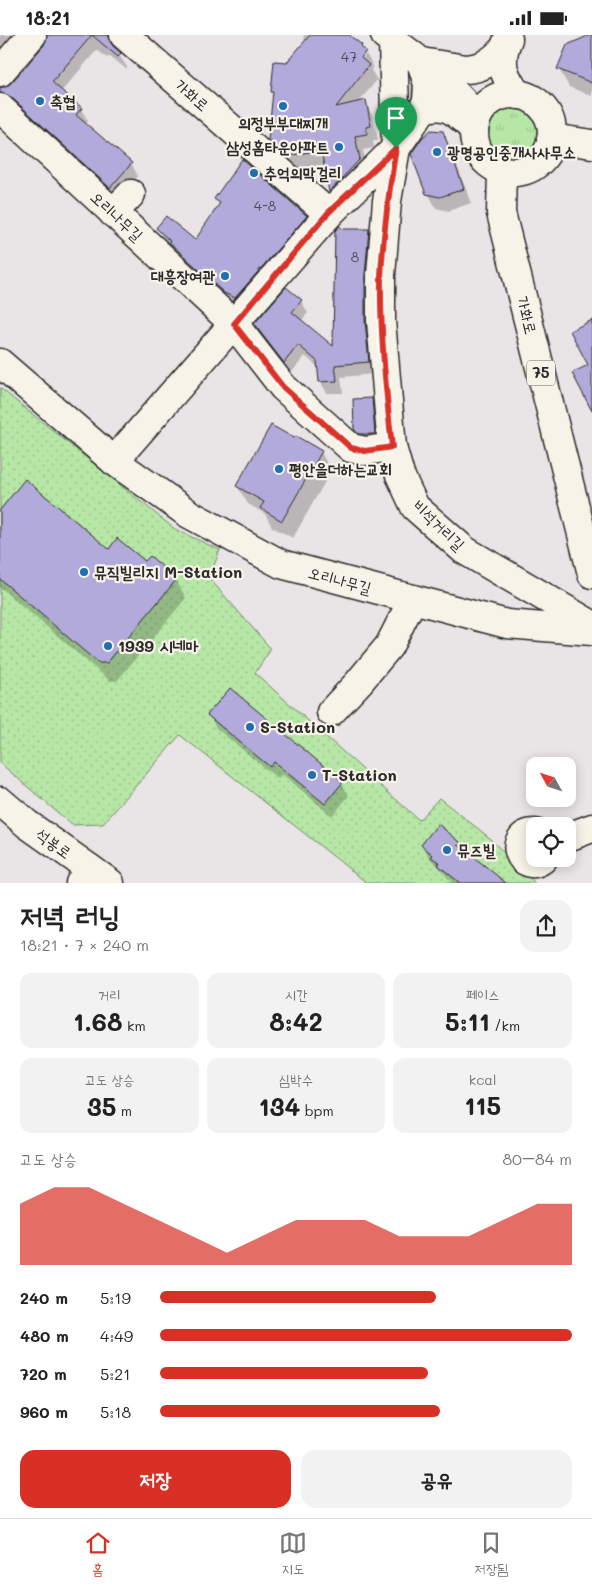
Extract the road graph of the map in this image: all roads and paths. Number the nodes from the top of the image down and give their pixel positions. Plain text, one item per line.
1 (32, 35) edge
2 (124, 35) edge
3 (389, 38) edge
4 (507, 42) edge
5 (421, 62) junction
6 (0, 72) edge
7 (510, 95) junction
8 (0, 108) edge
9 (424, 109) junction
10 (475, 123) junction
11 (551, 138) junction
12 (592, 144) edge
13 (396, 148) junction
14 (502, 171) junction
15 (328, 213) junction
16 (234, 324) junction
17 (0, 363) edge
18 (392, 447) junction
19 (114, 461) junction
20 (592, 574) edge
21 (413, 599) junction
22 (592, 625) edge
23 (592, 631) edge
24 (331, 712) dead end
25 (0, 801) edge
26 (592, 829) edge
27 (576, 834) edge
28 (526, 835) edge
29 (526, 860) edge
30 (93, 878) edge

1 - 6 street
2 - 15 street, 가화로
3 - 5 street
3 - 13 street, 비석거리길
4 - 5 street
4 - 7 street
5 - 7 street
5 - 9 street
5 - 10 street
7 - 10 street
7 - 11 street
8 - 16 street, 오리나무길
9 - 10 street
9 - 13 street
10 - 14 street
11 - 12 street
11 - 14 street
13 - 15 street
13 - 18 street, 비석거리길
14 - 20 street, 가화로 / 75
15 - 16 street
16 - 18 street, 오리나무길
16 - 19 street
17 - 19 street, 오리나무길
18 - 22 street, 비석거리길
19 - 21 street, 오리나무길
21 - 23 street, 오리나무길
21 - 24 street
25 - 30 street, 석봉로
26 - 27 street
28 - 29 street

